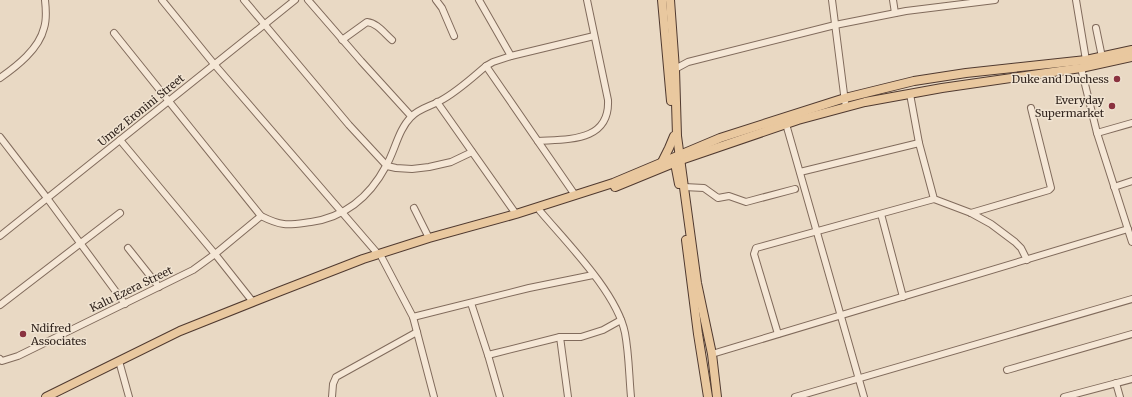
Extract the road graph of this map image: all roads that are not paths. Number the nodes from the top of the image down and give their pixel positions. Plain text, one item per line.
1 (45, 0) edge
2 (162, 0) edge
3 (244, 0) edge
4 (295, 0) edge
5 (308, 0) edge
6 (436, 0) edge
7 (479, 0) edge
8 (587, 0) edge
9 (662, 0) edge
10 (670, 0) edge
11 (832, 0) edge
12 (893, 0) edge
13 (995, 0) edge
14 (1076, 0) edge
15 (895, 13) junction
16 (265, 24) junction
17 (835, 24) junction
18 (1096, 28) dead end
19 (114, 33) dead end
20 (454, 36) dead end
21 (594, 36) junction
22 (342, 40) junction
23 (392, 40) dead end
24 (1132, 50) edge
25 (511, 56) junction
26 (1102, 57) junction
27 (1132, 57) edge
28 (1086, 60) junction
29 (214, 64) junction
30 (486, 66) junction
31 (1027, 67) junction
32 (1081, 68) junction
33 (675, 69) junction
34 (1028, 76) junction
35 (0, 78) edge
36 (910, 94) junction
37 (845, 98) junction
38 (169, 100) junction
39 (437, 102) junction
40 (846, 108) junction
41 (1031, 108) dead end
42 (411, 116) junction
43 (1132, 123) edge
44 (786, 124) junction
45 (1097, 133) junction
46 (675, 136) junction
47 (0, 137) edge
48 (120, 140) junction
49 (538, 141) junction
50 (919, 143) junction
51 (699, 146) junction
52 (472, 152) junction
53 (678, 159) junction
54 (662, 162) junction
55 (387, 166) junction
56 (800, 172) junction
57 (1132, 181) edge
58 (684, 187) junction
59 (1114, 187) junction
60 (795, 189) dead end
61 (575, 194) junction
62 (48, 198) junction
63 (934, 199) junction
64 (414, 208) dead end
65 (540, 211) junction
66 (120, 212) dead end
67 (342, 213) junction
68 (972, 213) junction
69 (516, 214) junction
70 (881, 214) junction
71 (261, 216) junction
72 (816, 231) junction
73 (1130, 232) edge
74 (0, 236) edge
75 (429, 238) junction
76 (1132, 242) edge
77 (81, 243) junction
78 (128, 248) dead end
79 (215, 254) junction
80 (380, 256) junction
81 (1027, 260) junction
82 (593, 275) junction
83 (159, 287) junction
84 (903, 297) junction
85 (1132, 299) edge
86 (253, 302) junction
87 (471, 303) junction
88 (125, 304) junction
89 (0, 305) edge
90 (841, 316) junction
91 (413, 317) junction
92 (621, 320) junction
93 (417, 332) junction
94 (778, 334) junction
95 (1132, 334) edge
96 (560, 338) junction
97 (712, 354) junction
98 (488, 355) junction
99 (0, 359) edge
100 (119, 363) junction
101 (1006, 370) dead end
102 (859, 378) junction
103 (1132, 379) edge
104 (1116, 383) junction
105 (46, 397) edge
106 (57, 397) edge
107 (128, 397) edge
108 (332, 397) edge
109 (434, 397) edge
110 (500, 397) edge
111 (568, 397) edge
112 (631, 397) edge
113 (708, 397) edge
114 (717, 397) edge
115 (795, 397) edge
116 (864, 397) edge
117 (1064, 397) edge
118 (1120, 397) edge

1 - 35 street
2 - 29 street
3 - 16 street
4 - 16 street, Umez Eronini Street
5 - 22 street
6 - 20 street
7 - 25 street
8 - 21 street
9 - 46 main road
10 - 33 main road
11 - 17 street
12 - 15 street
13 - 15 street
14 - 28 street
15 - 17 street
16 - 29 street, Umez Eronini Street
16 - 55 street
17 - 33 street
17 - 37 street
18 - 26 street
19 - 38 street
21 - 25 street
21 - 49 street
22 - 23 street
22 - 42 street
24 - 26 main road
25 - 30 street
26 - 28 main road
27 - 32 main road
28 - 31 main road
29 - 38 street, Umez Eronini Street
29 - 67 street
30 - 39 street
30 - 49 street
31 - 34 main road
31 - 37 main road
32 - 34 main road
32 - 45 street
33 - 46 main road
34 - 36 main road
36 - 40 main road
36 - 50 street
37 - 40 street
37 - 51 main road
38 - 48 street, Umez Eronini Street
38 - 71 street
39 - 42 street
39 - 52 street
40 - 44 main road
41 - 68 street
42 - 55 street
43 - 45 street
44 - 53 main road
44 - 56 street
45 - 59 street
46 - 51 main road
46 - 53 main road
46 - 54 main road
47 - 62 street
48 - 62 street, Umez Eronini Street
48 - 79 street
49 - 61 street
50 - 56 street
50 - 63 street
51 - 53 main road
52 - 55 street
52 - 69 street
53 - 54 main road
53 - 58 main road
53 - 65 main road
53 - 113 main road
54 - 61 main road
55 - 67 street
56 - 72 street
57 - 59 street
58 - 60 street
58 - 97 main road
59 - 73 street
61 - 69 main road
62 - 74 street, Umez Eronini Street
62 - 77 street
63 - 68 street
63 - 70 street
64 - 75 street
65 - 80 main road
65 - 82 street
66 - 77 street
67 - 71 street
67 - 80 street
68 - 81 street
69 - 75 main road
70 - 72 street
70 - 84 street
71 - 79 street, Kalu Ezera Street
72 - 90 street
72 - 94 street
73 - 76 street
73 - 81 street
75 - 80 main road
77 - 88 street
77 - 89 street
78 - 83 street
79 - 83 street, Kalu Ezera Street
79 - 86 street
80 - 86 main road
80 - 91 street
80 - 100 main road
81 - 84 street
82 - 87 street
82 - 92 street
83 - 88 street, Kalu Ezera Street
84 - 90 street
85 - 102 street
86 - 100 main road
87 - 91 street
87 - 98 street
88 - 99 street, Kalu Ezera Street
90 - 94 street
90 - 102 street
91 - 93 street
92 - 96 street
92 - 112 street
93 - 108 street
93 - 109 street
94 - 97 street
95 - 101 street
96 - 98 street
96 - 111 street
97 - 114 main road
98 - 110 street
100 - 105 main road
100 - 106 main road
100 - 107 street
102 - 115 street
102 - 116 street
103 - 104 street
104 - 117 street
104 - 118 street

